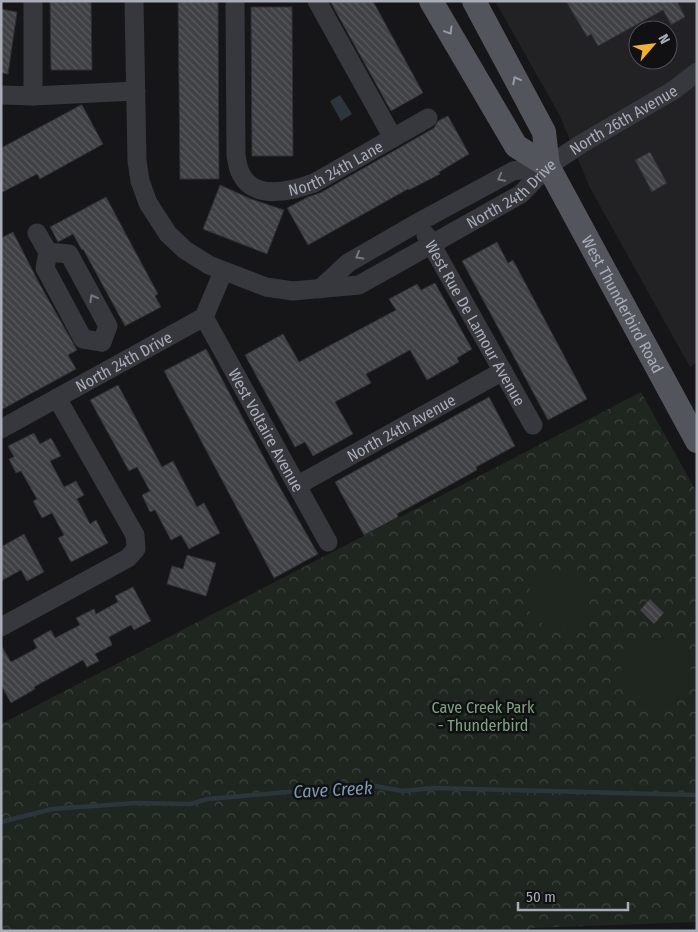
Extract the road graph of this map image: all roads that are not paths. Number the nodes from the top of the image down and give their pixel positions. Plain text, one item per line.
1 (33, 1) edge
2 (134, 1) edge
3 (235, 1) edge
4 (317, 1) edge
5 (432, 1) edge
6 (473, 2) edge
7 (697, 72) edge
8 (136, 91) junction
9 (1, 95) edge
10 (33, 96) junction
11 (428, 118) dead end
12 (393, 138) junction
13 (548, 166) junction
14 (419, 222) junction
15 (36, 233) dead end
16 (432, 244) junction
17 (48, 252) junction
18 (223, 272) junction
19 (320, 289) junction
20 (204, 317) junction
21 (102, 342) junction
22 (116, 366) junction
23 (503, 371) junction
24 (57, 398) junction
25 (533, 425) dead end
26 (1, 429) edge
27 (697, 442) edge
28 (298, 486) junction
29 (328, 542) dead end
30 (1, 627) edge

1 - 10 street
2 - 8 street
3 - 12 street, North 24th Lane
4 - 12 street
5 -> 13 main road, West Thunderbird Road
13 -> 6 main road, West Thunderbird Road
7 - 13 street, North 26th Avenue
8 - 10 street
8 - 18 street, North 24th Drive
9 - 10 street
11 - 12 street, North 24th Lane
13 -> 14 street, North 24th Drive
13 - 16 street, North 24th Drive
13 - 27 main road, West Thunderbird Road
14 - 16 street, West Rue De Lamour Avenue
14 -> 19 street, North 24th Drive
15 - 17 street
16 - 19 street, North 24th Drive
16 - 23 street, West Rue De Lamour Avenue
17 - 21 street
21 -> 17 street
18 - 19 street, North 24th Drive
18 - 20 street
20 - 22 street, North 24th Drive
20 - 28 street, West Voltaire Avenue
21 - 22 street
22 - 24 street, North 24th Drive
23 - 25 street, West Rue De Lamour Avenue
23 - 28 street, North 24th Avenue
24 - 26 street, North 24th Drive
24 - 30 street
28 - 29 street, West Voltaire Avenue

